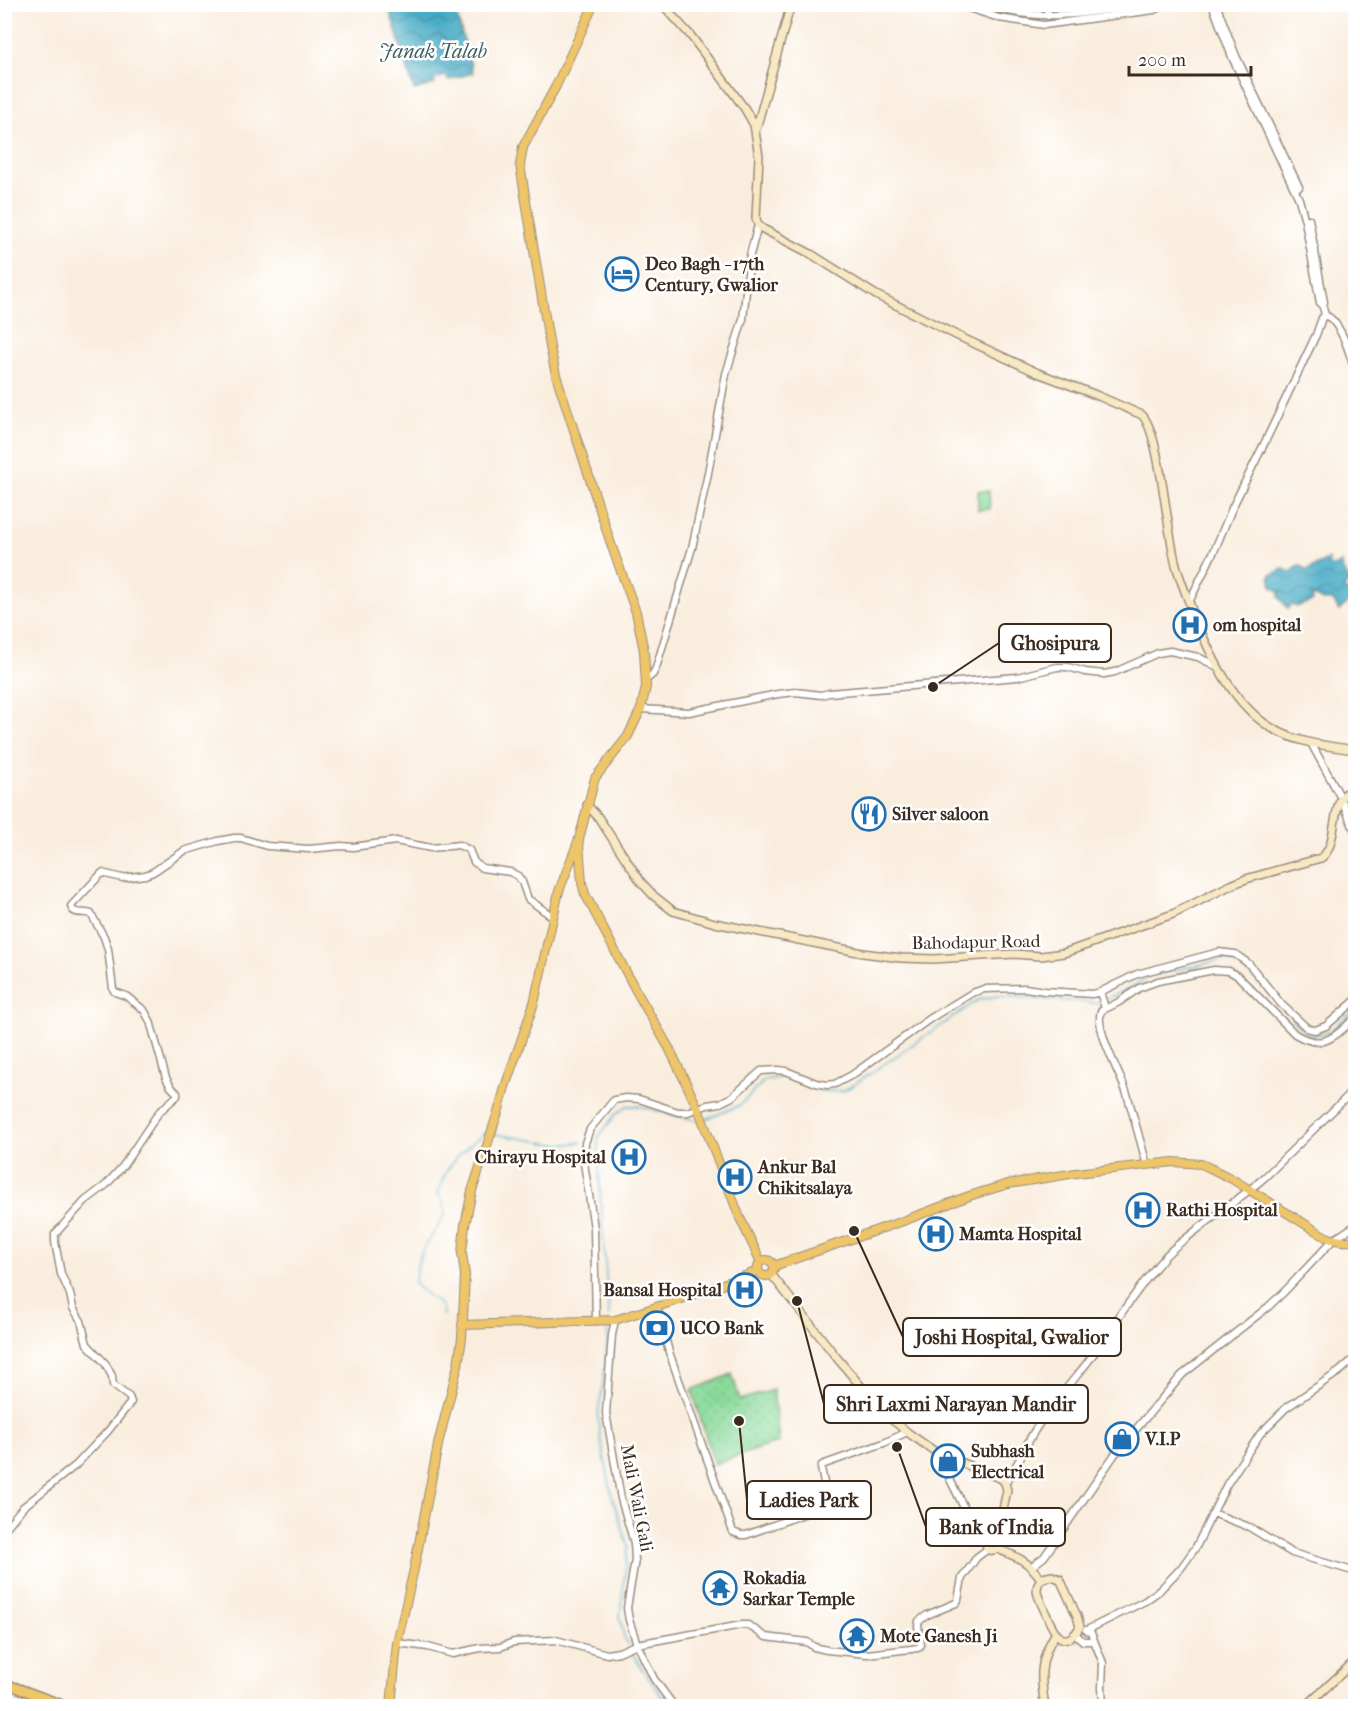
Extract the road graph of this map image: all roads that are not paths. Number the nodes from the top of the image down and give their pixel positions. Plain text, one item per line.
1 (594, 4) edge
2 (662, 4) edge
3 (791, 4) edge
4 (956, 4) edge
5 (984, 4) edge
6 (1047, 4) edge
7 (1144, 4) edge
8 (1169, 4) edge
9 (1212, 4) edge
10 (1216, 4) edge
11 (1163, 5) edge
12 (1048, 16) junction
13 (756, 131) junction
14 (758, 225) junction
15 (1323, 307) junction
16 (1325, 315) junction
17 (1356, 375) edge
18 (1189, 602) junction
19 (1218, 667) junction
20 (646, 680) junction
21 (641, 709) junction
22 (1311, 743) junction
23 (1356, 750) edge
24 (1356, 786) edge
25 (1341, 798) junction
26 (587, 805) junction
27 (1356, 834) edge
28 (579, 839) junction
29 (553, 917) junction
30 (1100, 994) junction
31 (1356, 1000) edge
32 (1104, 1006) junction
33 (1356, 1017) edge
34 (1356, 1088) edge
35 (699, 1110) junction
36 (1147, 1165) junction
37 (1250, 1190) junction
38 (1356, 1225) edge
39 (1333, 1240) junction
40 (1356, 1241) edge
41 (760, 1266) junction
42 (772, 1270) junction
43 (657, 1308) junction
44 (613, 1320) junction
45 (599, 1321) junction
46 (462, 1324) junction
47 (1356, 1357) edge
48 (907, 1432) junction
49 (937, 1453) junction
50 (1005, 1483) junction
51 (1214, 1513) junction
52 (4, 1530) edge
53 (991, 1546) junction
54 (1031, 1567) junction
55 (1356, 1572) edge
56 (1041, 1579) junction
57 (1081, 1631) junction
58 (1054, 1634) junction
59 (1094, 1641) junction
60 (397, 1643) junction
61 (634, 1645) junction
62 (1356, 1659) edge
63 (1356, 1665) edge
64 (4, 1683) edge
65 (66, 1707) edge
66 (391, 1707) edge
67 (674, 1707) edge
68 (1045, 1707) edge
69 (1103, 1707) edge
70 (1306, 1707) edge
71 (1312, 1707) edge

1 - 20 main road
2 - 13 main road
3 - 13 main road
4 - 11 street
5 - 12 street
6 - 12 street
7 - 12 street
8 - 11 street
9 - 15 street
10 - 15 street
13 - 14 main road
14 - 18 main road
14 - 20 street
15 - 16 street
16 - 17 street
16 - 18 street
18 - 19 main road
19 - 21 street
19 - 22 main road
20 - 21 main road
21 - 26 main road
22 - 23 main road
22 - 25 street
24 - 25 main road
25 - 26 main road, Bahodapur Road
25 - 27 street
26 - 28 main road
28 - 29 main road
28 - 35 main road
29 - 46 main road
29 - 52 street
30 - 31 street
30 - 32 street
30 - 35 street
32 - 33 street
32 - 36 street
34 - 37 street
35 - 41 main road
35 - 45 street
36 - 37 main road
36 - 42 main road
37 - 39 main road
37 - 50 street
38 - 39 street
39 - 40 main road
39 - 54 street
41 - 42 main road
41 - 42 main road
41 - 43 main road
42 - 48 main road
43 - 44 main road
43 - 48 street
44 - 45 main road
44 - 61 street, Mali Wali Gali
45 - 46 main road
46 - 60 main road
47 - 51 street
48 - 49 main road
49 - 50 main road
49 - 53 street
50 - 53 main road
51 - 55 street
51 - 57 street
53 - 54 main road
53 - 61 street
54 - 56 main road
56 - 57 main road
56 - 58 main road
57 - 58 main road
57 - 59 street
57 - 59 street
58 - 68 main road
59 - 69 street
60 - 61 street
60 - 66 main road
61 - 67 street, Mali Wali Gali
62 - 70 main road
63 - 71 main road
64 - 65 highway

